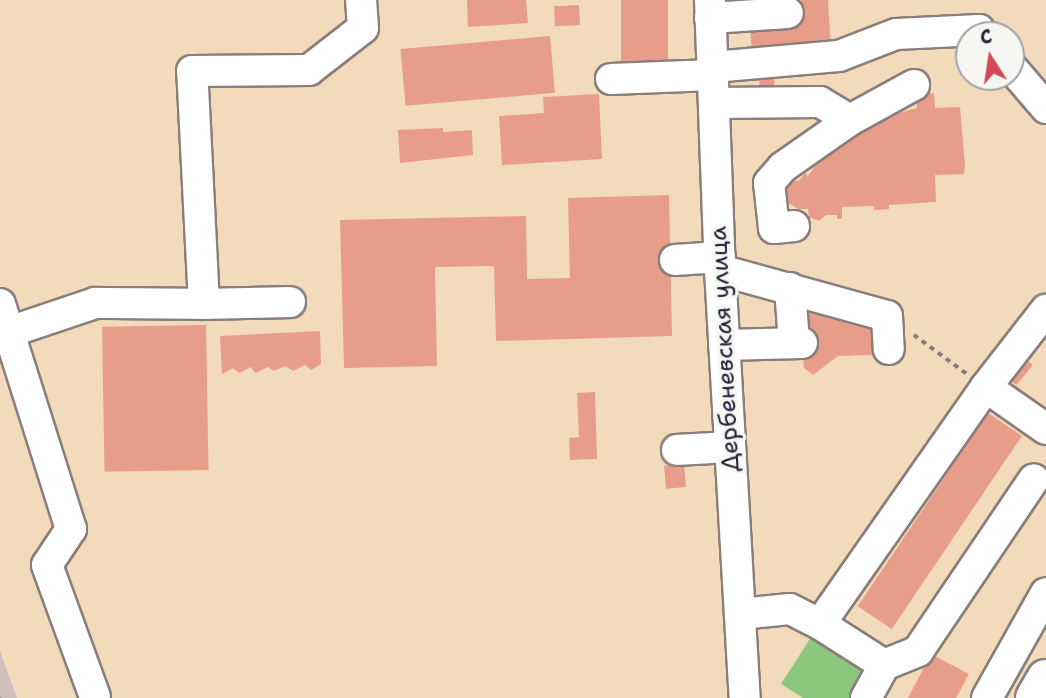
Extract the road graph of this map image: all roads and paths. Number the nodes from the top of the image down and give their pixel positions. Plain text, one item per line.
1 (361, 0) edge
2 (710, 9) edge
3 (788, 13) dead end
4 (955, 31) edge
5 (611, 79) dead end
6 (713, 82) junction
7 (1025, 83) edge
8 (914, 85) dead end
9 (1046, 108) edge
10 (850, 120) junction
11 (794, 226) dead end
12 (675, 260) dead end
13 (720, 264) junction
14 (790, 288) junction
15 (290, 302) dead end
16 (204, 304) junction
17 (1046, 310) edge
18 (887, 316) junction
19 (4, 318) edge
20 (724, 345) junction
21 (889, 349) dead end
22 (986, 387) junction
23 (1046, 429) edge
24 (730, 447) junction
25 (677, 450) dead end
26 (1042, 476) edge
27 (1046, 593) edge
28 (740, 614) junction
29 (820, 624) junction
30 (884, 665) junction
31 (1046, 680) edge
32 (95, 697) edge
33 (745, 698) edge
34 (866, 698) edge
35 (987, 698) edge
36 (1035, 698) edge

1 - 16 street
2 - 3 street
2 - 6 street, Дербеневская улица
4 - 6 street
5 - 6 street
6 - 10 street
6 - 13 street, Дербеневская улица
7 - 9 street
8 - 10 street
10 - 11 street
12 - 13 street
13 - 14 street
13 - 20 street, Дербеневская улица
14 - 18 street
14 - 20 street
15 - 16 street
16 - 19 street
17 - 22 street
18 - 21 street
18 - 22 path
19 - 32 street
20 - 24 street, Дербеневская улица
22 - 23 street
22 - 29 street
24 - 25 street
24 - 28 street, Дербеневская улица
26 - 30 street
27 - 35 street
28 - 29 street
28 - 33 street, Дербеневская улица
29 - 30 street
30 - 34 street
31 - 36 main road

